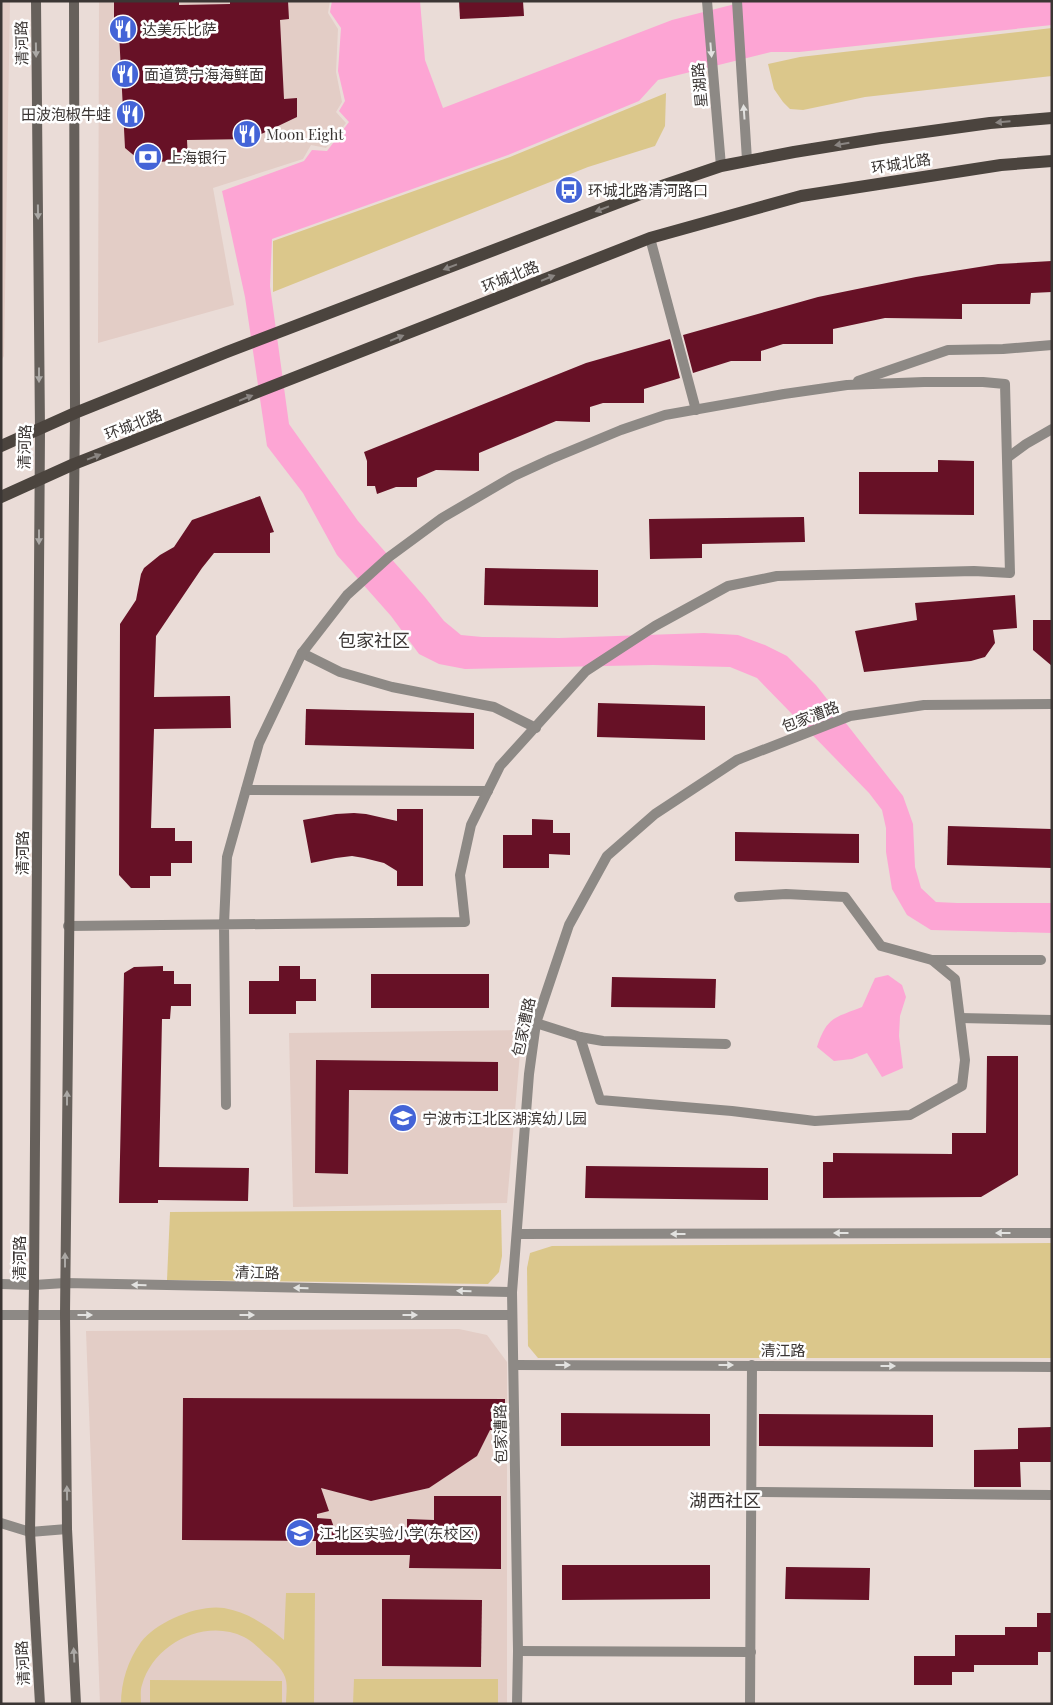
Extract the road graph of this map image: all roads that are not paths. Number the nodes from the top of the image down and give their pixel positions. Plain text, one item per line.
1 (36, 1) edge
2 (74, 1) edge
3 (707, 1) edge
4 (737, 1) edge
5 (1052, 118) edge
6 (747, 160) junction
7 (1052, 161) edge
8 (721, 166) junction
9 (650, 238) junction
10 (1052, 345) edge
11 (846, 385) junction
12 (696, 410) junction
13 (75, 413) junction
14 (1052, 429) edge
15 (40, 430) junction
16 (1, 446) edge
17 (1007, 458) junction
18 (74, 464) junction
19 (39, 479) junction
20 (1, 497) edge
21 (302, 653) junction
22 (1052, 704) edge
23 (536, 728) junction
24 (246, 790) junction
25 (488, 791) junction
26 (739, 897) dead end
27 (224, 924) junction
28 (68, 926) junction
29 (932, 960) junction
30 (1041, 960) dead end
31 (960, 1018) junction
32 (1052, 1020) edge
33 (536, 1023) junction
34 (580, 1037) junction
35 (726, 1044) dead end
36 (226, 1105) dead end
37 (1052, 1233) edge
38 (517, 1234) junction
39 (65, 1283) junction
40 (1, 1284) edge
41 (34, 1284) junction
42 (512, 1292) junction
43 (65, 1314) junction
44 (1, 1315) edge
45 (512, 1315) junction
46 (34, 1316) junction
47 (752, 1365) junction
48 (515, 1366) junction
49 (1052, 1367) edge
50 (753, 1492) junction
51 (1052, 1495) edge
52 (1, 1523) edge
53 (67, 1529) junction
54 (30, 1532) junction
55 (518, 1651) junction
56 (751, 1652) junction
57 (40, 1704) edge
58 (76, 1704) edge
59 (517, 1704) edge
60 (750, 1704) edge

1 -> 15 main road, 清河路
2 - 13 main road
3 -> 8 street, 星湖路
6 -> 4 street
5 -> 6 main road, 环城北路
6 - 8 main road, 环城北路
7 - 9 main road, 环城北路
8 -> 13 main road, 环城北路
9 - 12 street
18 -> 9 main road, 环城北路
10 - 11 street
11 - 12 street
11 - 17 street
12 - 21 street
13 - 15 main road, 环城北路
13 - 18 main road
14 - 17 street
15 - 16 main road, 环城北路
15 - 19 main road, 清河路
17 - 23 street
18 - 19 main road, 环城北路
18 - 28 main road
19 - 20 main road, 环城北路
19 -> 41 main road, 清河路
21 - 23 street
21 - 24 street
22 - 33 street, 包家漕路
23 - 25 street
24 - 25 street
24 - 27 street
25 - 27 street
26 - 29 street
27 - 28 street
27 - 36 street
39 -> 28 main road
29 - 30 street
29 - 31 street
31 - 32 street
31 - 34 street
33 - 34 street
33 - 38 street, 包家漕路
34 - 35 street
37 -> 38 street
38 - 42 street, 包家漕路
39 - 41 street, 清江路
42 -> 39 street, 清江路
39 - 43 main road
40 - 41 street, 清江路
41 - 46 main road, 清河路
42 - 45 street, 包家漕路
43 -> 45 street
43 - 46 street
53 -> 43 main road
44 - 46 street
45 - 48 street, 包家漕路
46 - 54 main road, 清河路
48 -> 47 street, 清江路
47 -> 49 street, 清江路
47 - 50 street
48 - 55 street, 包家漕路
50 - 51 street
50 - 56 street
52 - 54 street
53 - 54 street
58 -> 53 main road
54 - 57 main road, 清河路
55 - 56 street
55 - 59 street, 包家漕路
56 - 60 street

